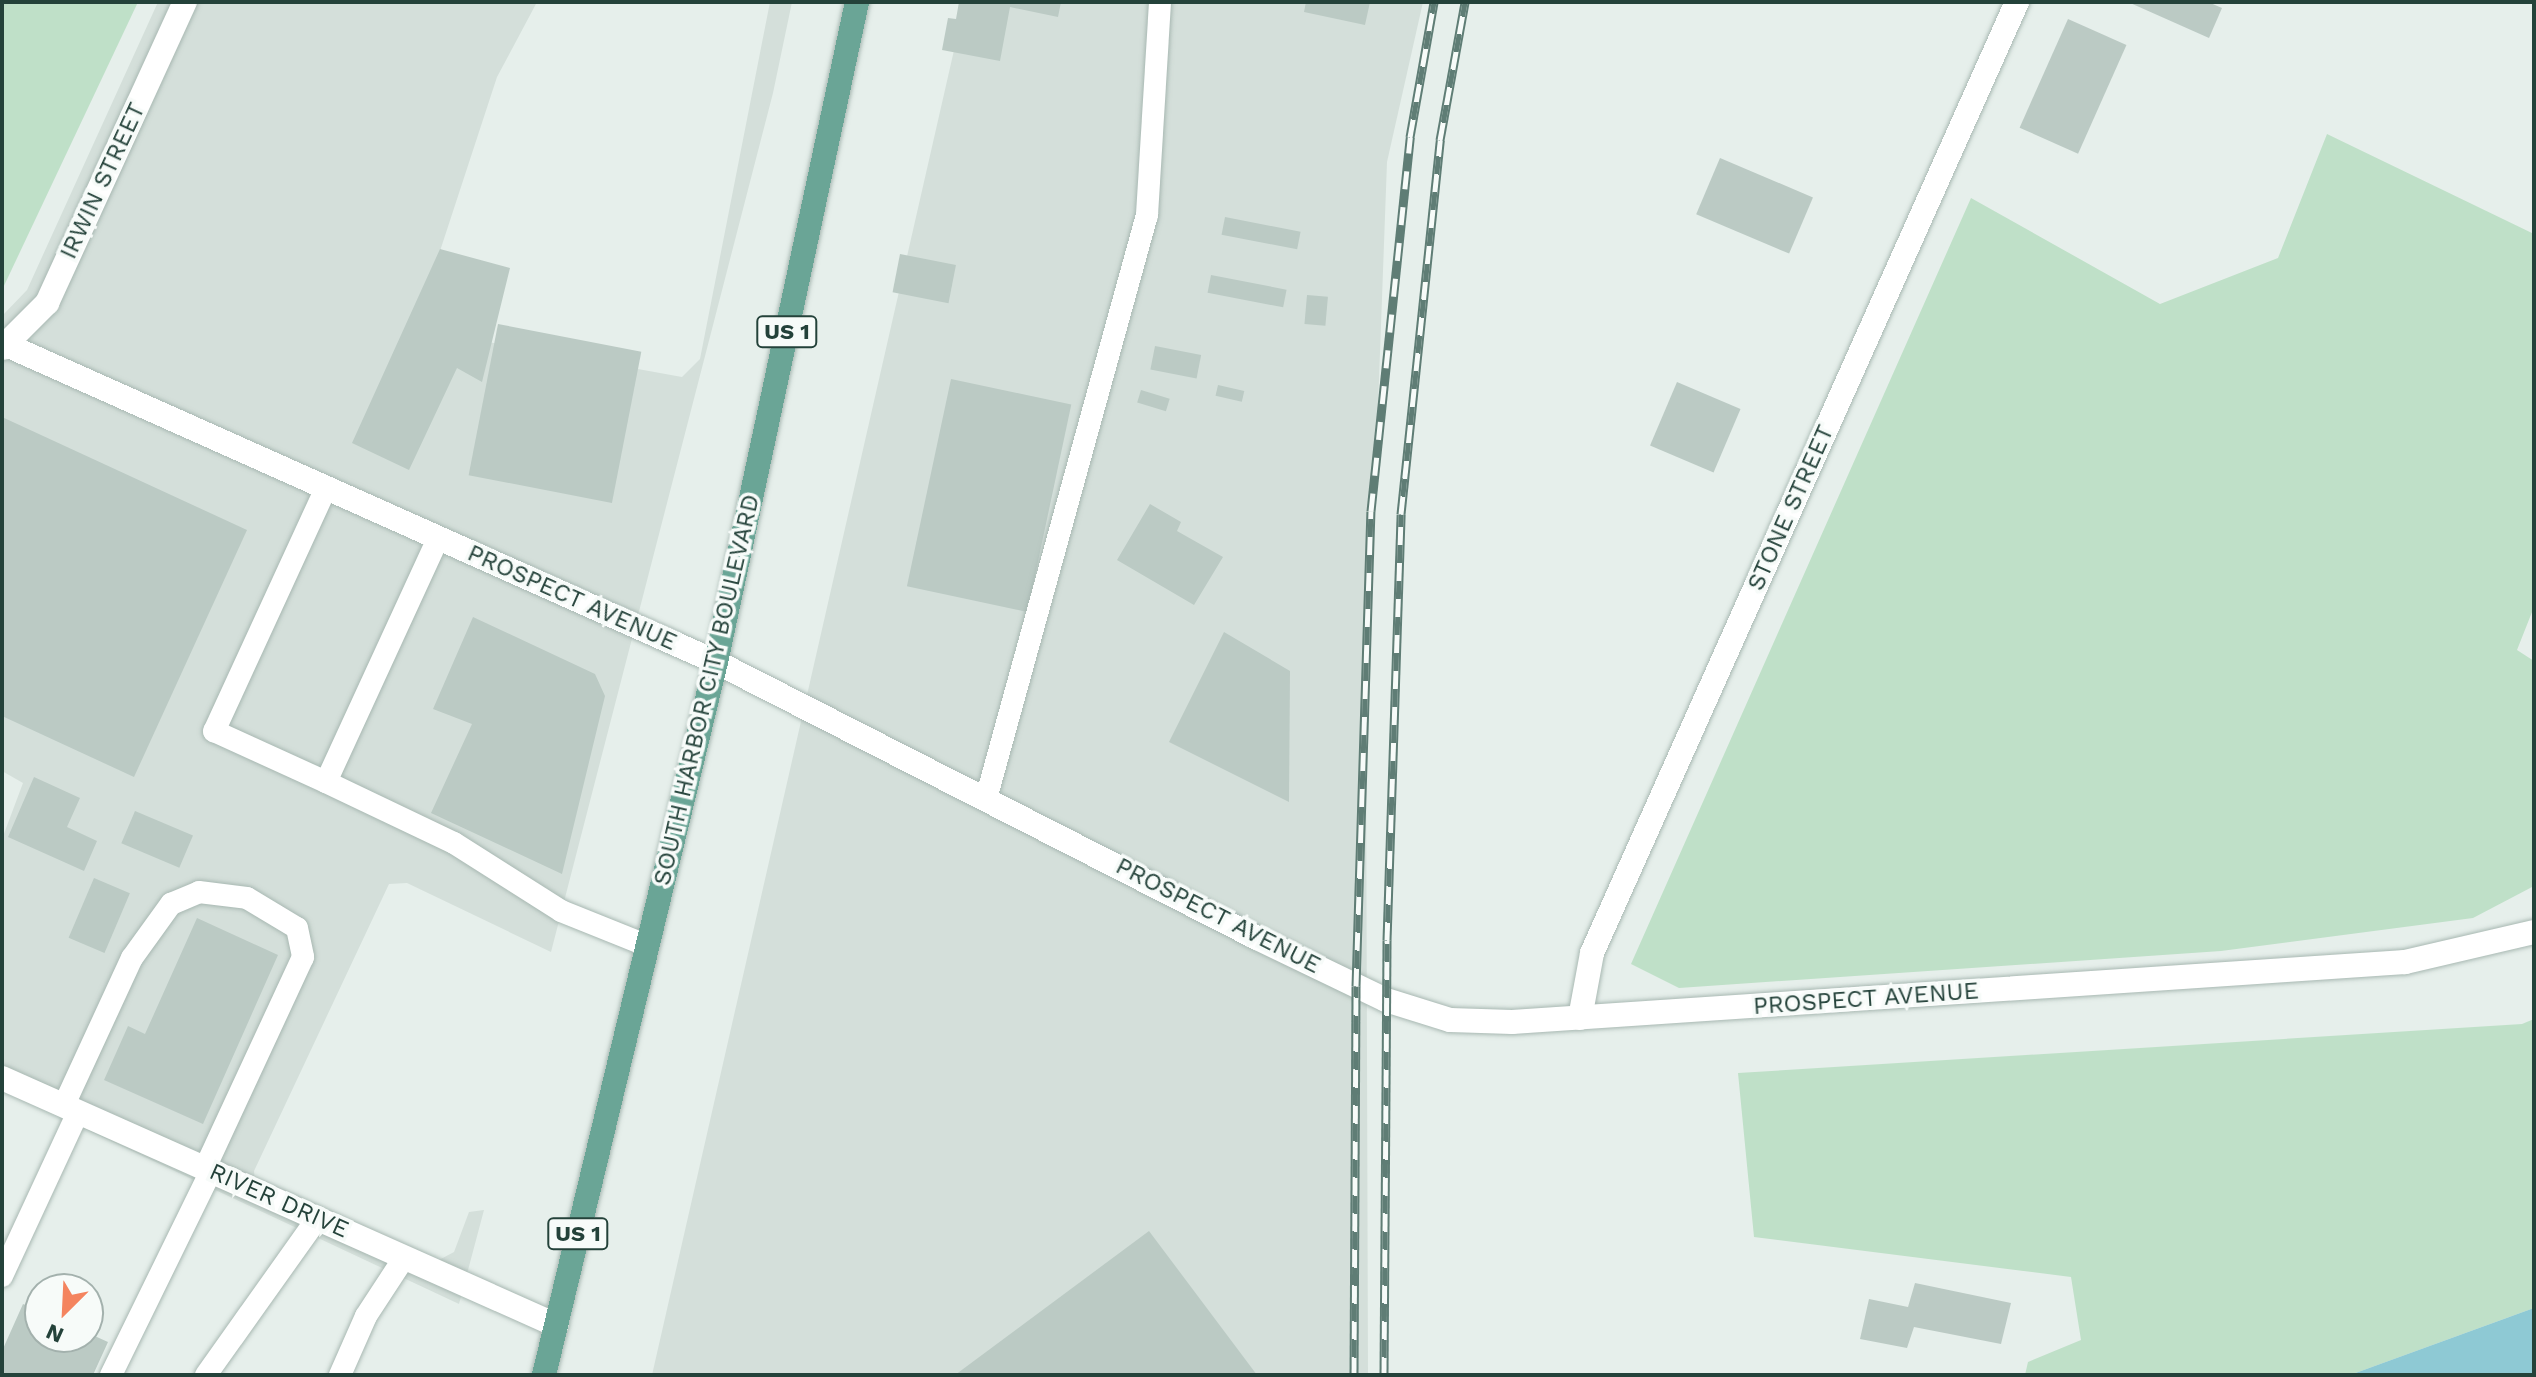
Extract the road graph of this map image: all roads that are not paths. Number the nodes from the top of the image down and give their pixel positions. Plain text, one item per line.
1 (185, 2) edge
2 (857, 2) edge
3 (1160, 2) edge
4 (2017, 2) edge
5 (3, 345) edge
6 (326, 488) junction
7 (438, 539) junction
8 (716, 662) junction
9 (326, 782) junction
10 (986, 799) junction
11 (2534, 932) edge
12 (648, 946) junction
13 (1580, 1018) junction
14 (2, 1078) edge
15 (71, 1109) junction
16 (208, 1170) junction
17 (317, 1219) junction
18 (404, 1258) junction
19 (2, 1276) edge
20 (556, 1325) junction
21 (111, 1375) edge
22 (206, 1375) edge
23 (340, 1375) edge
24 (544, 1375) edge

1 - 5 street, IRWIN STREET
2 - 8 main road, SOUTH HARBOR CITY BOULEVARD / US 1
3 - 10 lane
4 - 13 street, STONE STREET
5 - 6 street, PROSPECT AVENUE
6 - 7 street, PROSPECT AVENUE
6 - 9 lane
7 - 8 street, PROSPECT AVENUE
7 - 9 lane
8 - 10 street, PROSPECT AVENUE
8 - 12 main road, SOUTH HARBOR CITY BOULEVARD / US 1
9 - 12 lane
10 - 13 street, PROSPECT AVENUE
11 - 13 street, PROSPECT AVENUE
12 - 20 main road, SOUTH HARBOR CITY BOULEVARD / US 1
14 - 15 street, RIVER DRIVE
15 - 16 street, RIVER DRIVE
15 - 16 lane
15 - 19 lane
16 - 17 street, RIVER DRIVE
16 - 21 lane
17 - 18 street, RIVER DRIVE
17 - 22 lane
18 - 20 street, RIVER DRIVE
18 - 23 lane
20 - 24 main road, SOUTH HARBOR CITY BOULEVARD / US 1

